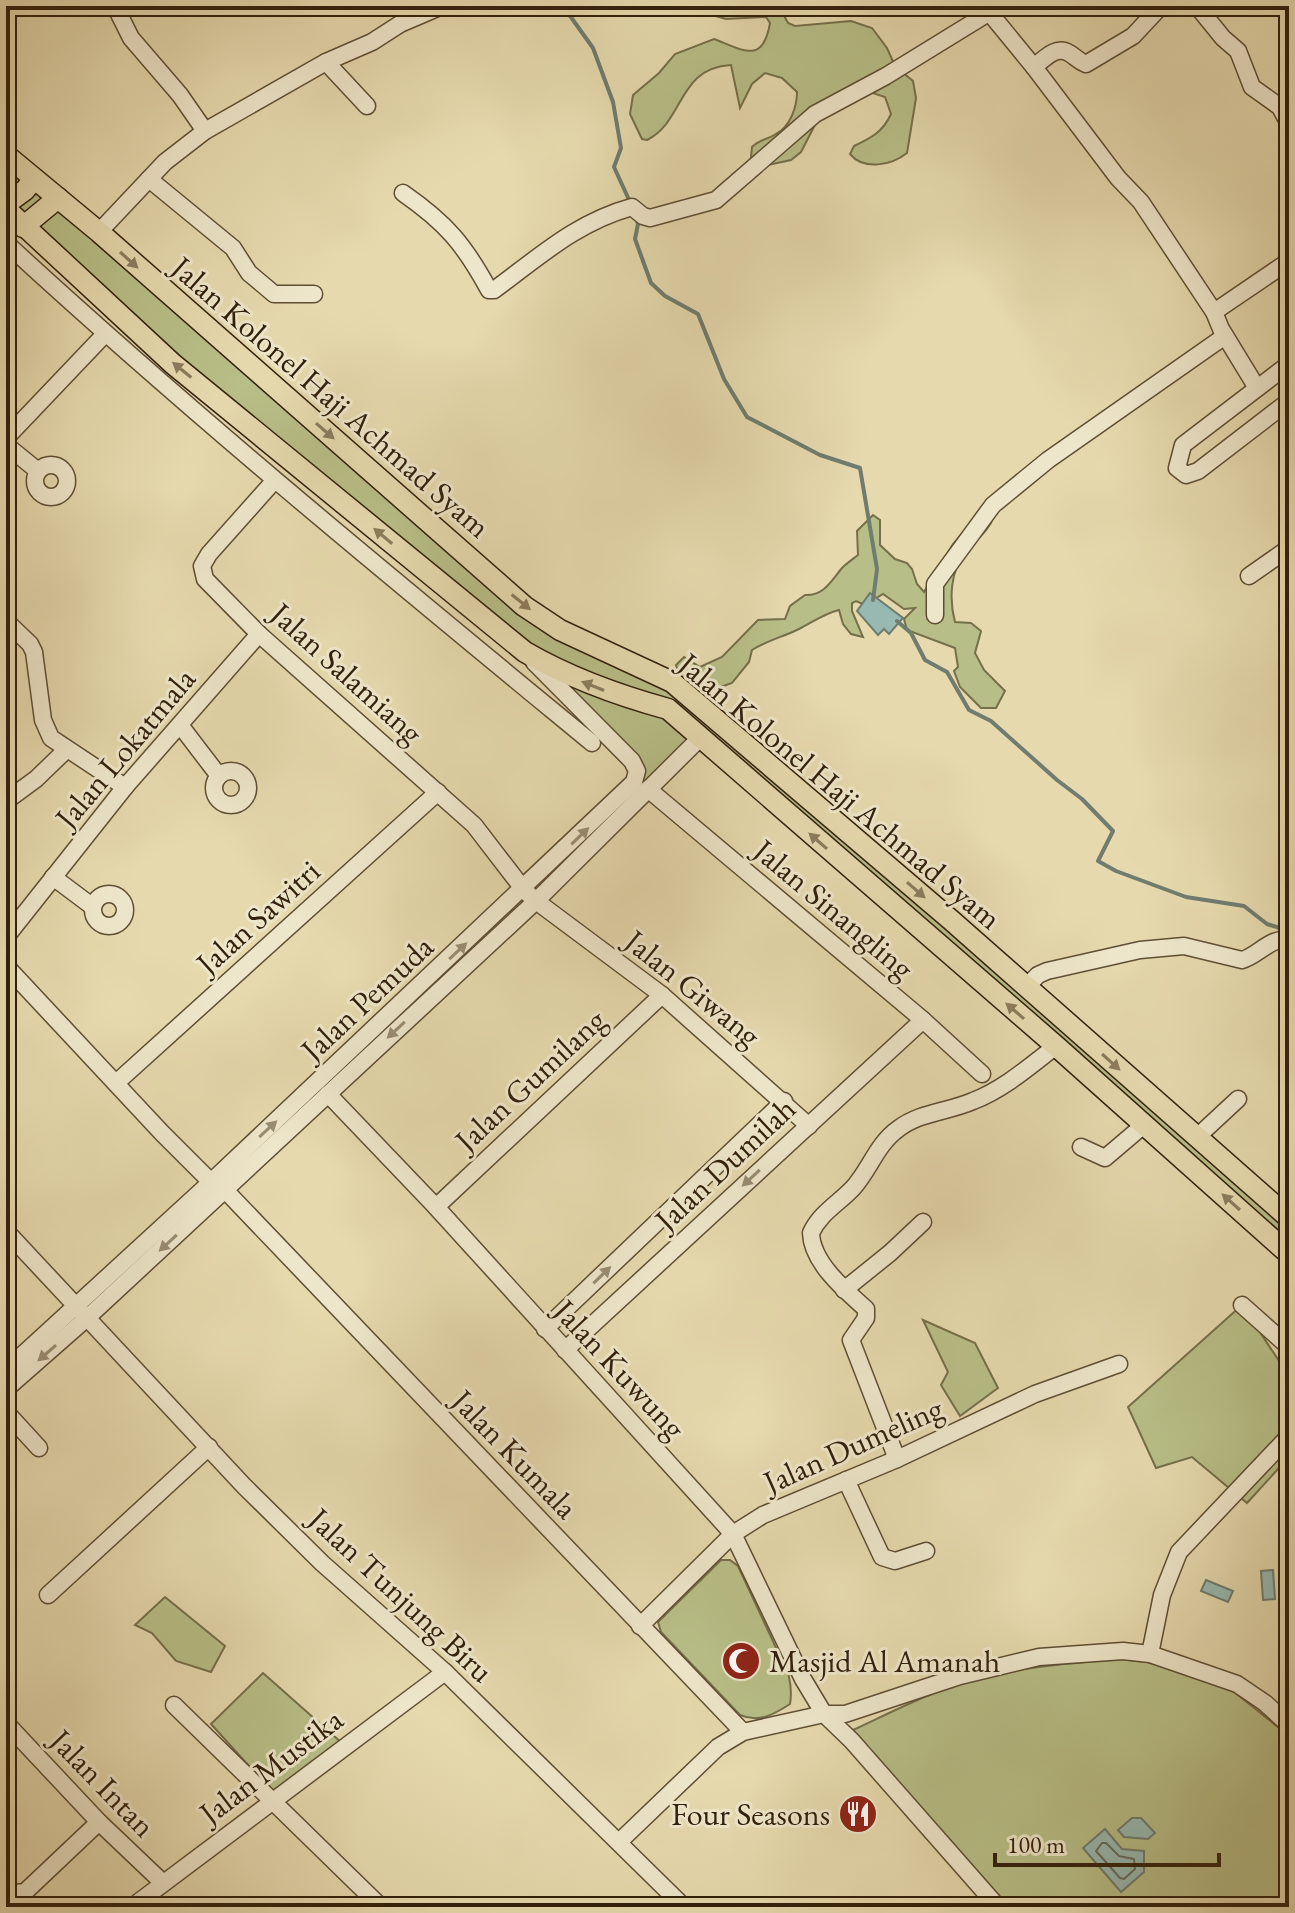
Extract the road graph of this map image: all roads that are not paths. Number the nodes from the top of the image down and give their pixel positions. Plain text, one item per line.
1 (115, 6) edge
2 (442, 6) edge
3 (1161, 6) edge
4 (1202, 8) edge
5 (987, 9) edge
6 (326, 62) junction
7 (1034, 67) junction
8 (1285, 104) edge
9 (367, 106) dead end
10 (1289, 124) edge
11 (205, 131) junction
12 (6, 155) edge
13 (34, 179) junction
14 (149, 179) junction
15 (403, 193) dead end
16 (58, 198) junction
17 (6, 206) edge
18 (23, 227) junction
19 (99, 232) junction
20 (6, 243) edge
21 (1289, 261) edge
22 (314, 294) dead end
23 (1214, 312) junction
24 (105, 334) junction
25 (1225, 336) junction
26 (1289, 364) edge
27 (1257, 388) junction
28 (1289, 401) edge
29 (6, 438) edge
30 (6, 445) edge
31 (38, 471) dead end
32 (274, 481) junction
33 (1289, 548) edge
34 (1249, 576) dead end
35 (935, 615) dead end
36 (6, 621) edge
37 (259, 634) junction
38 (525, 652) junction
39 (180, 725) junction
40 (700, 738) junction
41 (592, 743) dead end
42 (66, 750) junction
43 (219, 776) dead end
44 (125, 787) junction
45 (648, 789) junction
46 (438, 792) junction
47 (6, 801) edge
48 (866, 848) junction
49 (849, 868) junction
50 (53, 877) junction
51 (530, 895) junction
52 (93, 907) dead end
53 (6, 937) edge
54 (1289, 941) edge
55 (6, 966) edge
56 (1026, 987) junction
57 (662, 995) junction
58 (923, 1020) junction
59 (1056, 1046) junction
60 (982, 1074) dead end
61 (116, 1083) junction
62 (328, 1094) junction
63 (1238, 1099) dead end
64 (784, 1101) junction
65 (1145, 1124) junction
66 (809, 1126) junction
67 (1196, 1138) junction
68 (1081, 1147) dead end
69 (218, 1186) junction
70 (436, 1207) junction
71 (1289, 1218) edge
72 (923, 1222) dead end
73 (6, 1231) edge
74 (1289, 1254) edge
75 (844, 1290) junction
76 (1242, 1305) dead end
77 (82, 1312) junction
78 (545, 1329) junction
79 (1289, 1347) edge
80 (565, 1350) junction
81 (1119, 1364) dead end
82 (6, 1370) edge
83 (6, 1389) edge
84 (6, 1412) edge
85 (1289, 1436) edge
86 (209, 1447) junction
87 (39, 1448) dead end
88 (897, 1459) junction
89 (846, 1480) junction
90 (733, 1534) junction
91 (926, 1551) dead end
92 (48, 1595) dead end
93 (640, 1626) junction
94 (1150, 1654) junction
95 (445, 1672) junction
96 (174, 1705) dead end
97 (824, 1714) junction
98 (6, 1723) edge
99 (1289, 1725) edge
100 (743, 1732) junction
101 (272, 1800) junction
102 (99, 1822) junction
103 (619, 1842) junction
104 (161, 1881) dead end
105 (6, 1888) edge
106 (132, 1907) edge
107 (381, 1907) edge
108 (684, 1907) edge
109 (998, 1907) edge

1 - 11 street
2 - 6 street
3 - 7 street
4 - 8 street
5 - 7 street
5 - 15 street
6 - 9 street
6 - 11 street
7 - 23 street
8 - 10 street
11 - 14 street
12 - 13 main road, Jalan Kolonel Haji Achmad Syam
13 - 16 main road, Jalan Kolonel Haji Achmad Syam
13 - 17 main road
14 - 19 street
14 - 22 street
16 - 18 main road
16 - 19 main road, Jalan Kolonel Haji Achmad Syam
17 - 18 main road, Jalan Kolonel Haji Achmad Syam
38 -> 18 main road, Jalan Kolonel Haji Achmad Syam
19 -> 48 main road, Jalan Kolonel Haji Achmad Syam
20 - 24 street
21 - 23 street
23 - 25 street
24 - 29 street
24 - 32 street
25 - 27 street
25 - 35 street
26 - 27 street
27 - 28 street
30 - 31 street
32 - 37 street, Jalan Salamiang
32 - 41 street
33 - 34 street
36 - 42 street
37 - 39 street, Jalan Lokatmala
37 - 46 street, Jalan Salamiang
40 -> 38 main road, Jalan Kolonel Haji Achmad Syam
51 -> 38 street, Jalan Pemuda
39 - 43 street
39 - 44 street, Jalan Lokatmala
40 - 45 street, Jalan Pemuda
49 -> 40 main road, Jalan Kolonel Haji Achmad Syam
42 - 44 street
42 - 47 street
44 - 50 street, Jalan Lokatmala
45 - 51 street, Jalan Pemuda
45 - 58 street, Jalan Sinangling
46 - 51 street, Jalan Salamiang
46 - 61 street, Jalan Sawitri
48 - 49 main road
48 -> 56 main road, Jalan Kolonel Haji Achmad Syam
59 -> 49 main road, Jalan Kolonel Haji Achmad Syam
50 - 52 street
50 - 53 street, Jalan Lokatmala
51 - 57 street, Jalan Giwang
51 -> 62 street, Jalan Pemuda
69 -> 51 street, Jalan Pemuda
54 - 56 street
55 - 61 street
56 -> 67 main road, Jalan Kolonel Haji Achmad Syam
57 - 64 street, Jalan Giwang
57 - 70 street, Jalan Gumilang
58 - 60 street, Jalan Sinangling
58 - 66 street, Jalan Dumilah
59 - 65 main road, Jalan Kolonel Haji Achmad Syam
59 - 75 street
61 - 69 street
62 - 69 street, Jalan Pemuda
62 - 70 street, Jalan Kuwung
63 - 67 street
64 - 66 street, Jalan Giwang
78 -> 64 street, Jalan Dumilah
65 - 68 street
74 -> 65 main road, Jalan Kolonel Haji Achmad Syam
66 -> 80 street, Jalan Dumilah
67 - 71 main road, Jalan Kolonel Haji Achmad Syam
69 - 77 street, Jalan Pemuda
69 - 93 street, Jalan Kumala
70 - 78 street, Jalan Kuwung
72 - 75 street
73 - 77 street, Jalan Tunjung Biru
75 - 88 street
76 - 79 street
77 - 82 street, Jalan Pemuda
77 -> 83 street, Jalan Pemuda
77 - 86 street, Jalan Tunjung Biru
78 - 80 street, Jalan Kuwung
80 - 90 street, Jalan Kuwung
81 - 88 street, Jalan Dumeling
84 - 87 street
85 - 94 street
86 - 92 street
86 - 95 street, Jalan Tunjung Biru
88 - 89 street, Jalan Dumeling
89 - 90 street, Jalan Dumeling
89 - 91 street
90 - 93 street, Jalan Dumeling
90 - 97 street, Jalan Kuwung
93 - 100 street, Jalan Kumala
94 - 97 street
94 - 99 street
95 - 101 street, Jalan Mustika
95 - 103 street, Jalan Tunjung Biru
96 - 101 street
97 - 100 street
97 - 109 street, Jalan Kuwung
98 - 102 street, Jalan Intan
100 - 103 street
101 - 106 street, Jalan Mustika
101 - 107 street
102 - 104 street, Jalan Intan
102 - 105 street
103 - 108 street, Jalan Tunjung Biru

